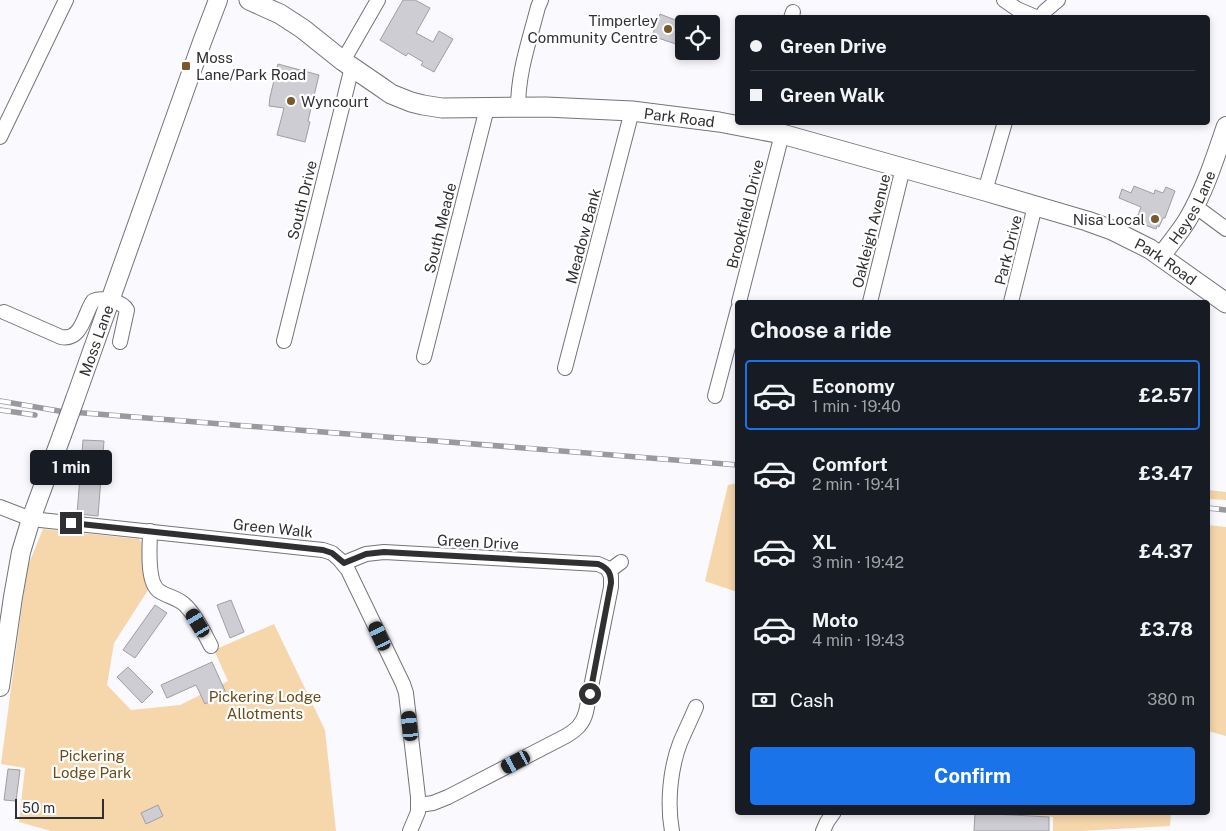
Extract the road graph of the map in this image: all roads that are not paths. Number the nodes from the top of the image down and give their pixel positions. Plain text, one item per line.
1 (66, 0) edge
2 (218, 0) edge
3 (249, 0) edge
4 (378, 0) edge
5 (542, 0) edge
6 (1004, 0) edge
7 (1058, 0) edge
8 (1032, 15) edge
9 (1041, 15) edge
10 (348, 64) junction
11 (488, 108) junction
12 (518, 108) junction
13 (632, 111) junction
14 (735, 123) edge
15 (1004, 125) edge
16 (760, 126) edge
17 (1226, 126) edge
18 (782, 134) junction
19 (0, 137) edge
20 (903, 168) junction
21 (985, 191) junction
22 (1035, 206) junction
23 (1195, 206) junction
24 (1226, 228) edge
25 (1161, 256) junction
26 (740, 300) edge
27 (870, 300) edge
28 (1012, 300) edge
29 (1215, 300) edge
30 (110, 301) junction
31 (4, 312) dead end
32 (735, 320) edge
33 (284, 341) dead end
34 (120, 342) dead end
35 (424, 357) dead end
36 (565, 368) dead end
37 (715, 396) dead end
38 (0, 507) edge
39 (32, 519) junction
40 (150, 531) junction
41 (621, 562) dead end
42 (344, 563) junction
43 (609, 571) junction
44 (211, 646) dead end
45 (0, 687) edge
46 (696, 707) dead end
47 (418, 805) junction
48 (832, 815) edge
49 (410, 831) edge
50 (672, 831) edge
51 (823, 831) edge

1 - 19 street
2 - 30 street, Moss Lane
3 - 10 main road, Park Road
4 - 10 street, South Drive
5 - 12 street
6 - 8 street
7 - 9 street
10 - 11 main road, Park Road
10 - 33 street, South Drive
11 - 12 main road, Park Road
11 - 35 street, South Meade
12 - 13 main road, Park Road
13 - 14 main road, Park Road
13 - 36 street, Meadow Bank
15 - 21 street
16 - 18 main road, Park Road
17 - 23 street, Heyes Lane
18 - 20 main road, Park Road
18 - 26 street, Brookfield Drive
20 - 21 main road, Park Road
20 - 27 street, Oakleigh Avenue
21 - 22 main road, Park Road
22 - 25 main road, Park Road
22 - 28 street, Park Drive
23 - 24 street
23 - 25 street, Heyes Lane
25 - 29 main road, Park Road
30 - 31 street
30 - 34 street
30 - 39 street, Moss Lane, bridge
32 - 37 street
38 - 39 street, Green Walk
39 - 40 street, Green Walk
39 - 45 street, Moss Lane
40 - 42 street, Green Walk
40 - 44 street
41 - 43 street
42 - 43 street, Green Drive
42 - 47 street
43 - 47 street
46 - 50 street
47 - 49 street
48 - 51 street

